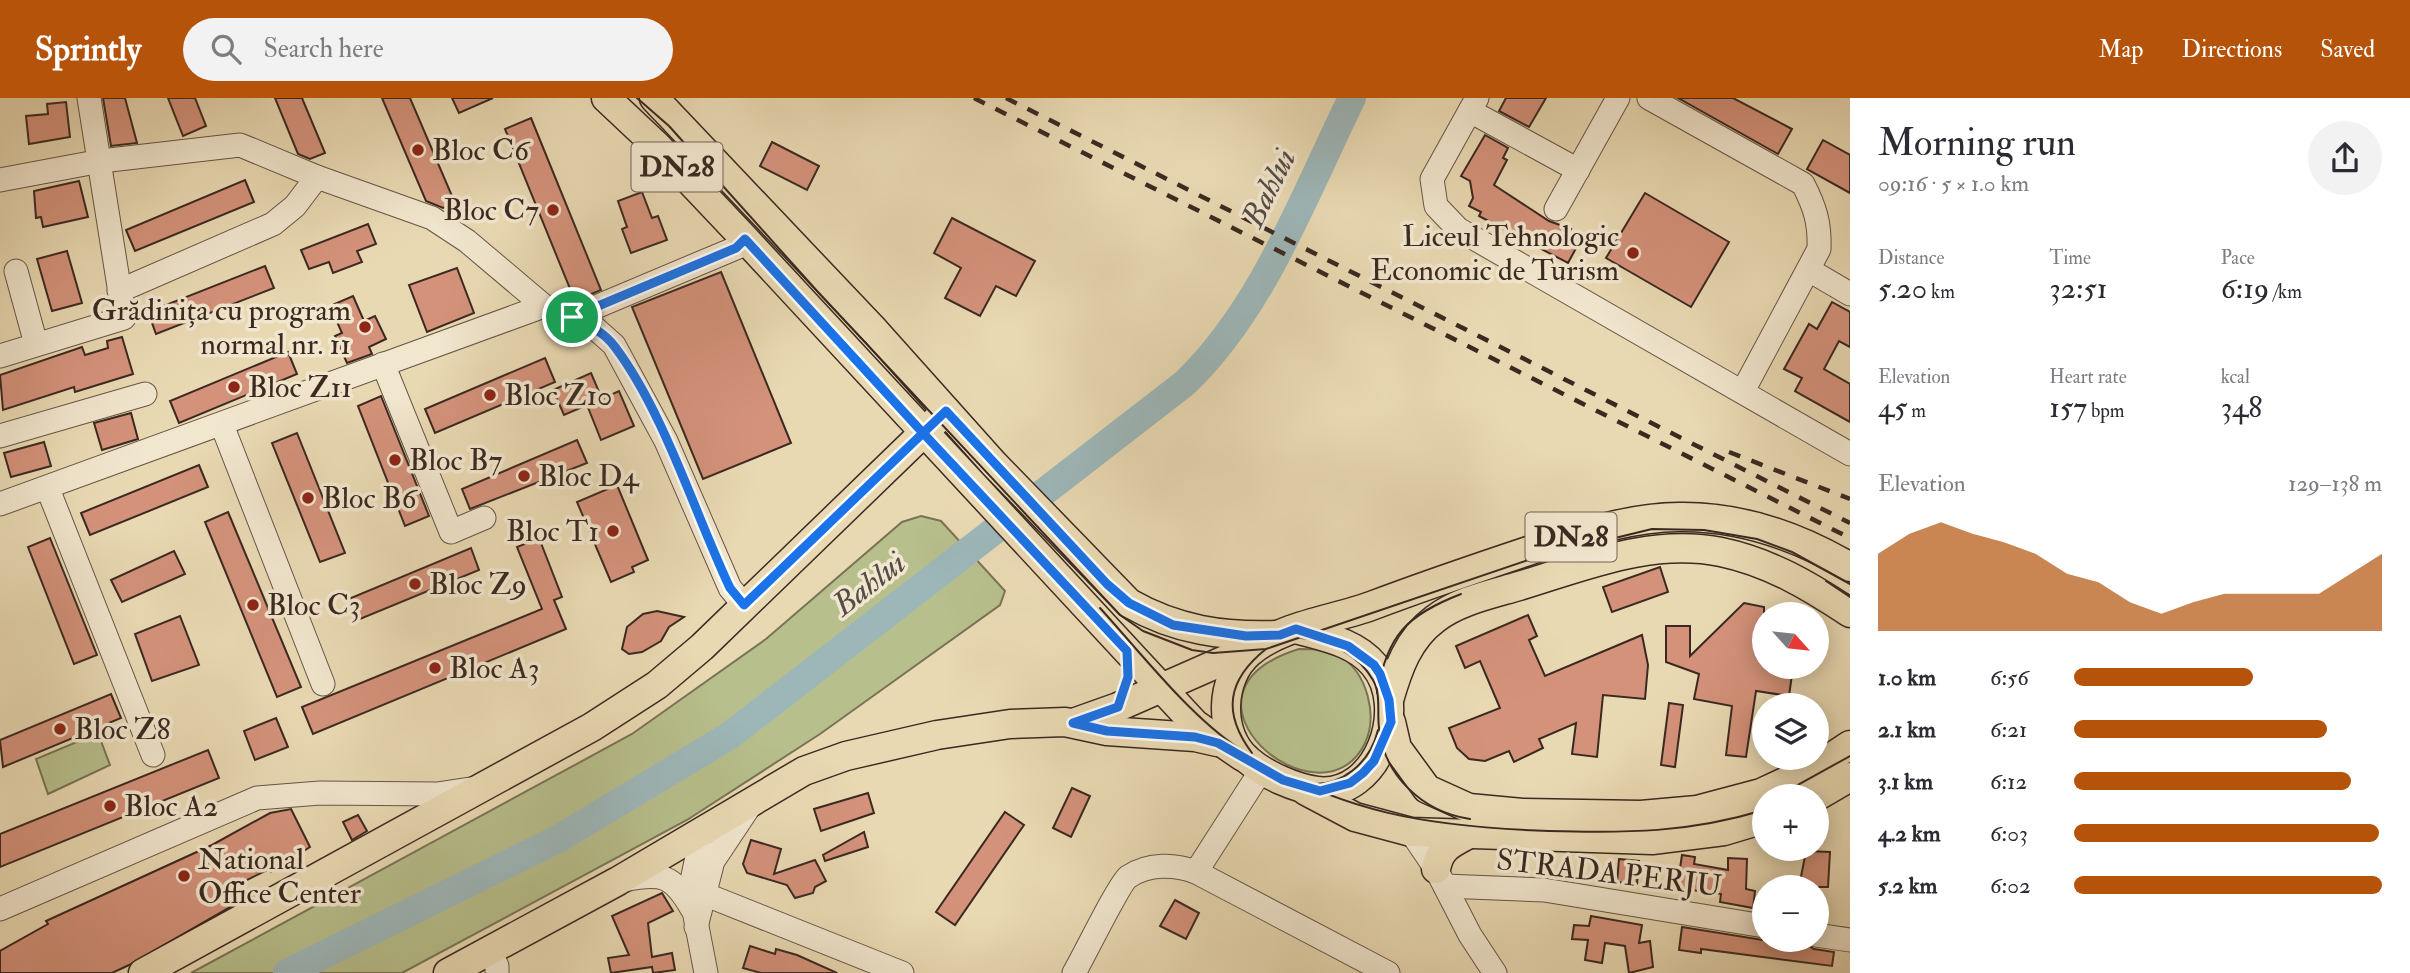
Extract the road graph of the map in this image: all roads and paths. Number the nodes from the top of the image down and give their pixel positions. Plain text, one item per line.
1 (89, 98) edge
2 (606, 98) edge
3 (654, 98) edge
4 (1618, 98) edge
5 (1649, 98) edge
6 (1474, 104) edge
7 (101, 161) junction
8 (1578, 170) junction
9 (317, 177) junction
10 (0, 180) edge
11 (1556, 209) dead end
12 (745, 239) junction
13 (16, 271) dead end
14 (1809, 271) junction
15 (120, 291) junction
16 (1850, 294) edge
17 (544, 306) junction
18 (572, 317) junction
19 (36, 344) junction
20 (0, 355) edge
21 (383, 365) junction
22 (1743, 391) junction
23 (145, 394) dead end
24 (946, 411) junction
25 (222, 425) junction
26 (923, 433) junction
27 (0, 436) edge
28 (1850, 454) edge
29 (48, 489) junction
30 (0, 504) edge
31 (484, 518) dead end
32 (1850, 567) edge
33 (744, 605) junction
34 (1850, 613) edge
35 (1288, 632) junction
36 (1127, 651) junction
37 (1243, 659) junction
38 (323, 684) dead end
39 (1159, 686) junction
40 (1118, 707) junction
41 (1390, 711) junction
42 (1073, 723) junction
43 (1218, 743) junction
44 (1850, 745) edge
45 (153, 755) dead end
46 (1255, 764) junction
47 (1850, 777) edge
48 (1297, 786) junction
49 (483, 788) junction
50 (1829, 789) edge
51 (755, 799) junction
52 (1469, 821) junction
53 (1752, 823) edge
54 (702, 832) junction
55 (1411, 832) junction
56 (1196, 872) junction
57 (1441, 878) junction
58 (618, 881) junction
59 (0, 909) edge
60 (697, 910) junction
61 (1752, 924) edge
62 (1829, 937) edge
63 (1850, 940) edge
64 (493, 962) edge
65 (143, 973) edge
66 (448, 973) edge
67 (706, 973) edge
68 (902, 973) edge
69 (1074, 973) edge
70 (1388, 973) edge
71 (1495, 973) edge

1 - 7 street
2 - 12 main road, DN28
3 - 24 main road, DN28
4 - 8 street
5 - 14 street
6 - 8 street
6 - 22 street
7 - 9 street
7 - 10 street
7 - 15 street
8 - 11 street
9 - 15 street
9 - 17 street
12 - 18 street
12 - 26 main road, DN28
13 - 19 street
14 - 16 street
14 - 22 street
15 - 19 street
17 - 18 street
17 - 21 street
18 - 33 street
19 - 20 street
21 - 25 street
21 - 31 street
22 - 28 street
23 - 27 street
24 - 26 main road
24 - 35 main road, DN28
25 - 29 street
25 - 38 street
26 - 33 main road
26 - 36 main road, DN28
29 - 30 street
29 - 45 street
32 - 35 main road, DN28
33 - 49 main road
34 - 41 main road, DN28
35 - 37 main road, DN28
35 - 41 main road, DN28
36 - 39 main road, DN28
36 - 40 main road
37 - 39 main road
37 - 46 main road, DN28
39 - 40 main road
39 - 43 main road, DN28
40 - 42 main road
41 - 48 main road, DN28
41 - 52 main road
42 - 43 main road
42 - 51 main road
43 - 46 main road, DN28
44 - 52 main road
46 - 48 main road, DN28
46 - 56 street
47 - 50 main road
48 - 55 main road
49 - 59 street
49 - 65 main road
51 - 54 main road
51 - 60 street
52 - 53 main road
52 - 55 main road
52 - 57 main road
54 - 58 main road
54 - 60 street
55 - 57 street
56 - 69 street
56 - 70 street
57 - 61 street, STRADA PERJU
57 - 71 street
58 - 60 street
58 - 64 main road
60 - 67 street
60 - 68 street
62 - 63 street
64 - 66 main road

